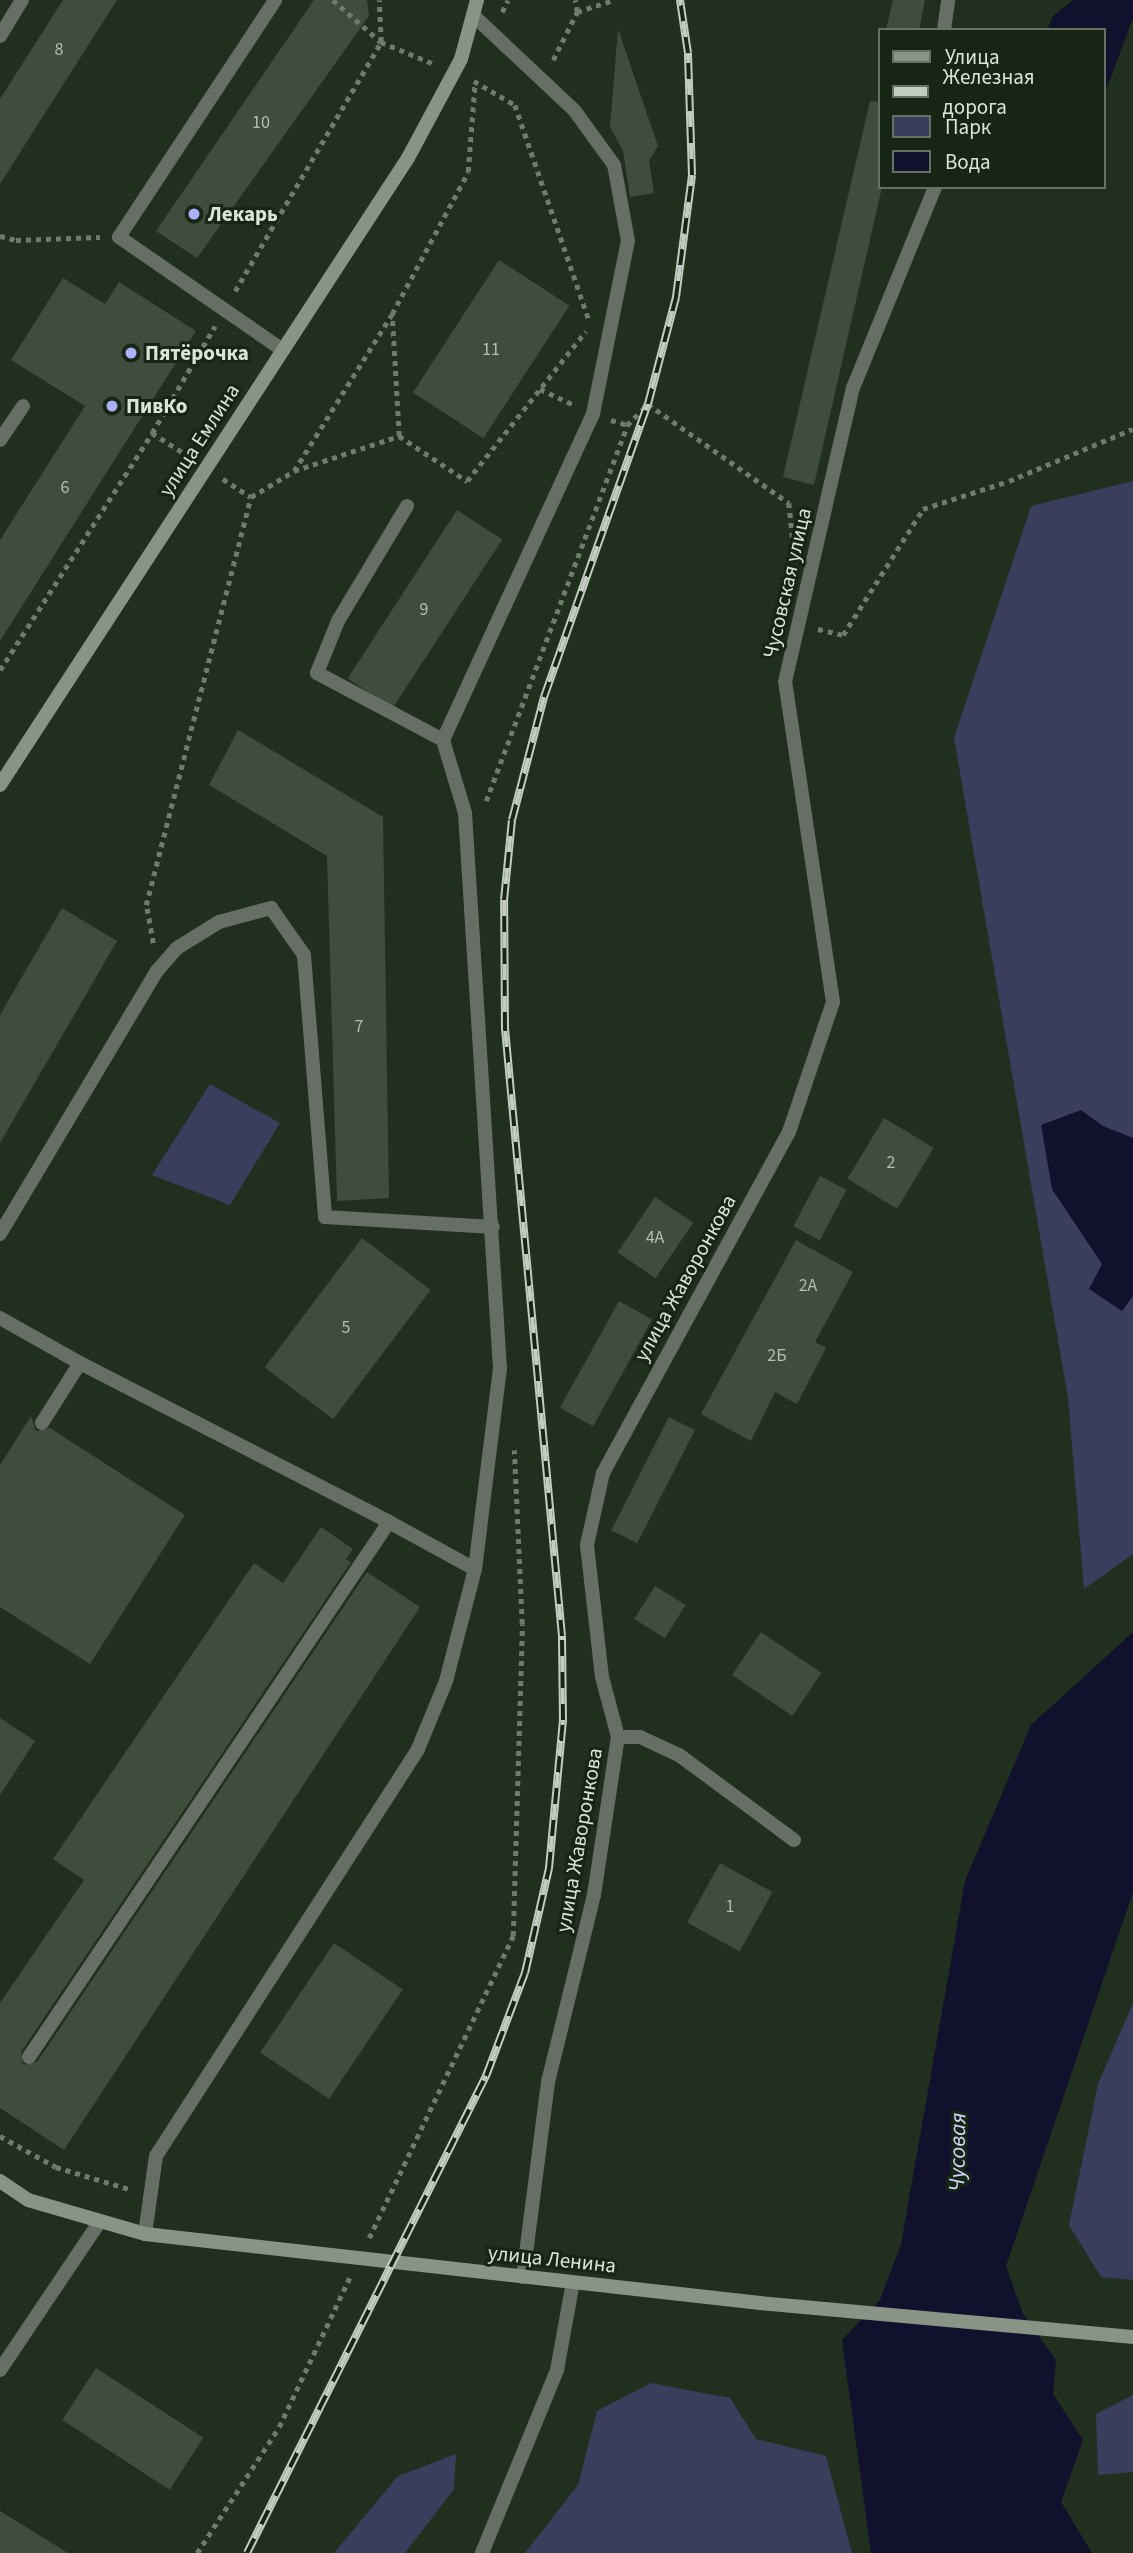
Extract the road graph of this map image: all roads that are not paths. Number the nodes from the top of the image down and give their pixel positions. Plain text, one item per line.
1 (22, 0) edge
2 (275, 0) edge
3 (477, 0) edge
4 (948, 0) edge
5 (474, 16) junction
6 (944, 28) edge
7 (0, 36) edge
8 (934, 189) edge
9 (283, 350) junction
10 (23, 405) dead end
11 (0, 440) edge
12 (407, 506) dead end
13 (443, 740) junction
14 (0, 785) edge
15 (833, 1002) joint
16 (493, 1227) junction
17 (0, 1234) edge
18 (0, 1318) edge
19 (80, 1363) junction
20 (42, 1423) dead end
21 (389, 1522) junction
22 (475, 1569) junction
23 (618, 1737) junction
24 (794, 1840) dead end
25 (29, 2057) dead end
26 (0, 2181) edge
27 (100, 2221) junction
28 (145, 2234) junction
29 (523, 2277) junction
30 (573, 2282) junction
31 (1133, 2337) edge
32 (0, 2370) edge
33 (482, 2553) edge

1 - 7 street
2 - 9 street
3 - 5 street, улица Емлина
4 - 6 street
5 - 9 street, улица Емлина
5 - 13 street
8 - 15 street, Чусовская улица
9 - 14 street, улица Емлина
10 - 11 street
12 - 13 street
13 - 16 street
15 - 23 street, улица Жаворонкова
16 - 17 street
16 - 22 street
18 - 19 street
19 - 20 street
19 - 21 street
21 - 22 street
21 - 25 street
22 - 28 street
23 - 24 street
23 - 29 street, улица Жаворонкова
26 - 27 street, улица Ленина
27 - 28 street, улица Ленина
27 - 32 street
28 - 29 street, улица Ленина
29 - 30 street, улица Ленина
30 - 31 street, улица Ленина
30 - 33 street

